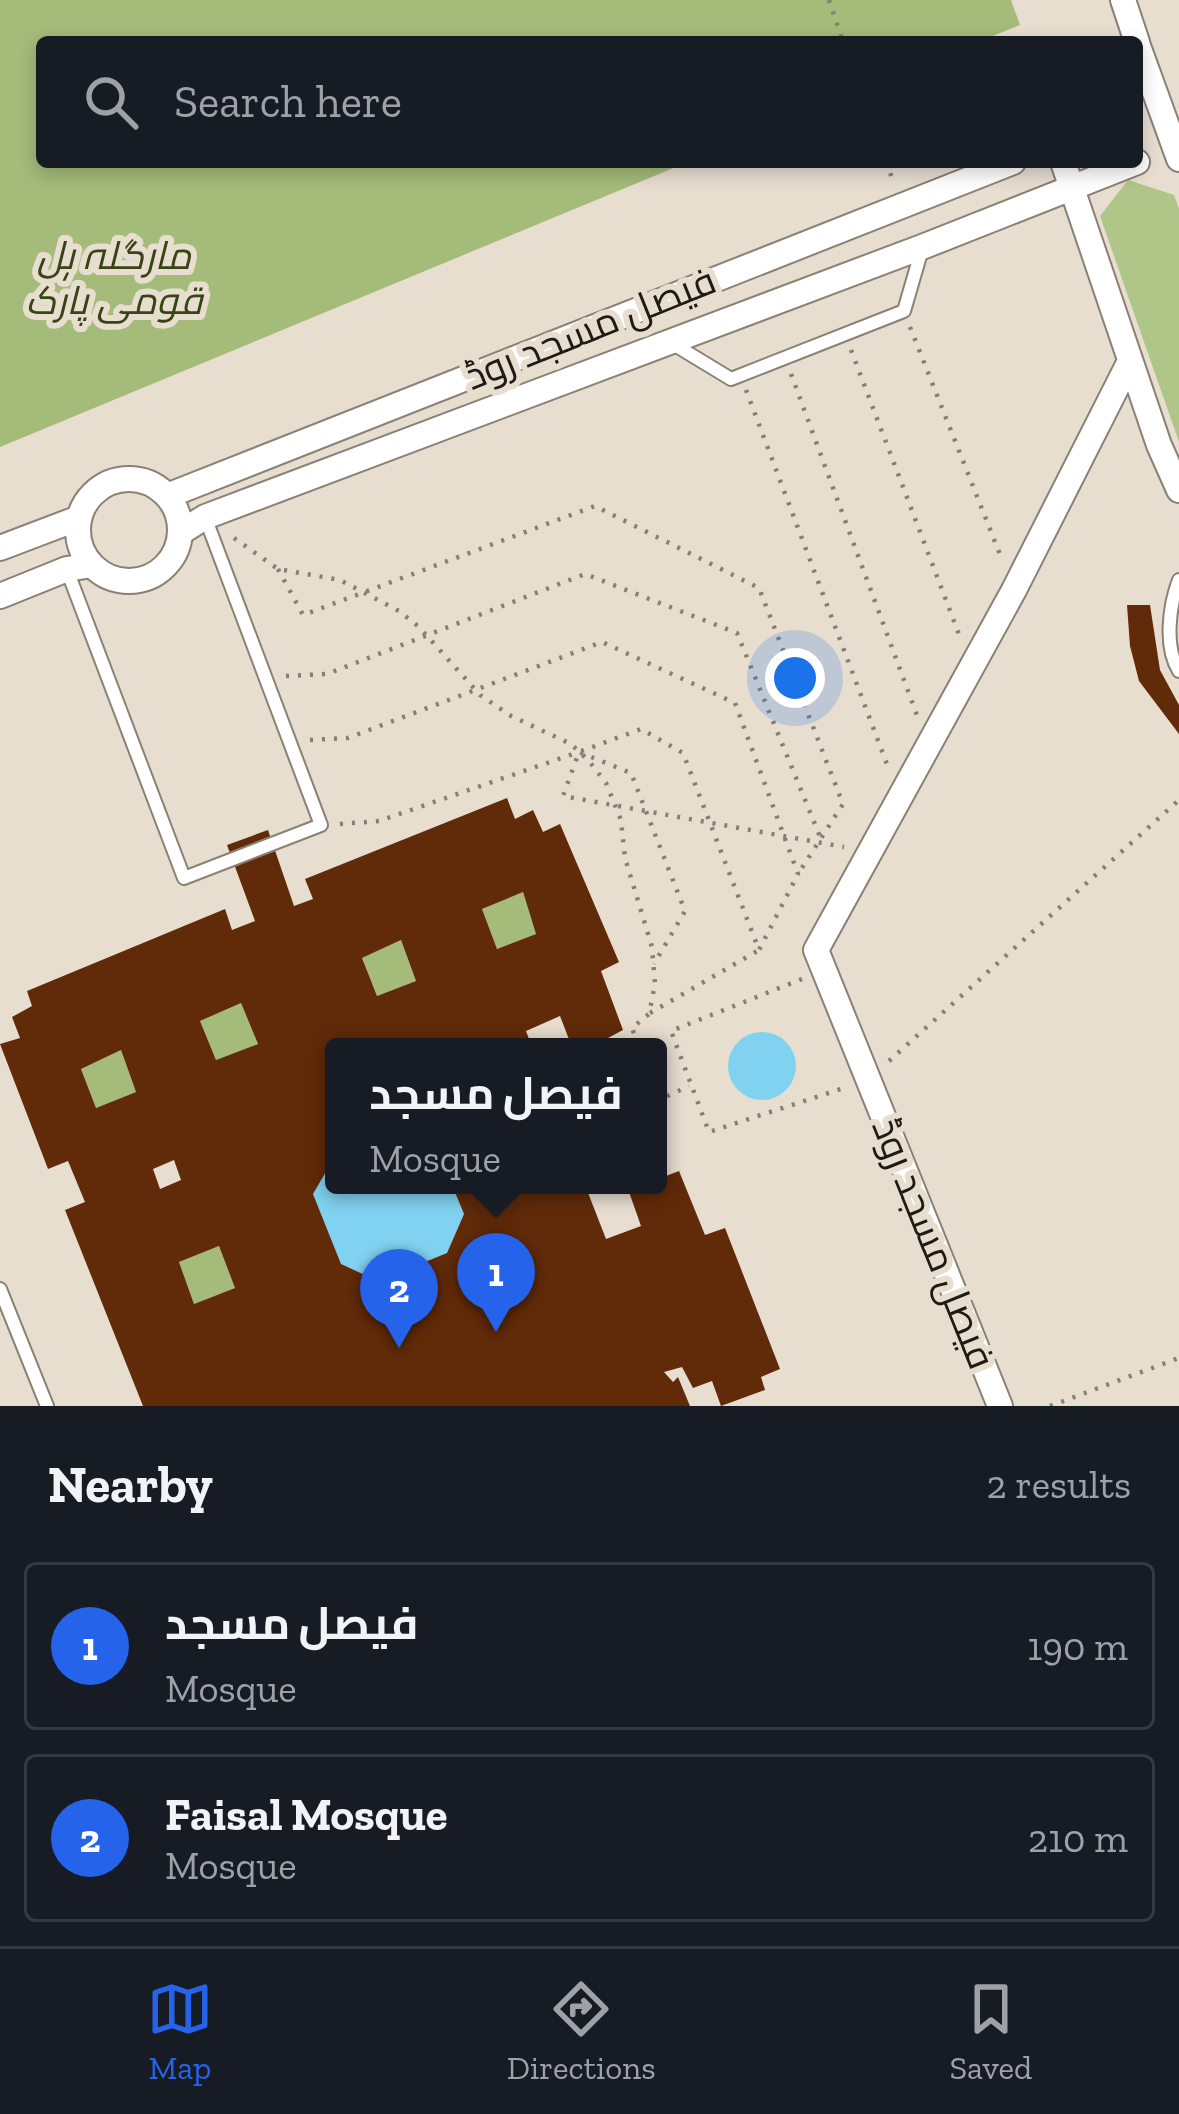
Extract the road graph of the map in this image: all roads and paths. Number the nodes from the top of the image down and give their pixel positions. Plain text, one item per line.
1 (829, 0) edge
2 (1123, 0) edge
3 (841, 36) edge
4 (1135, 36) edge
5 (1147, 110) edge
6 (1177, 153) edge
7 (1143, 161) edge
8 (998, 168) edge
9 (1065, 168) edge
10 (1122, 168) edge
11 (1072, 188) junction
12 (922, 248) junction
13 (904, 311) junction
14 (845, 334) junction
15 (670, 342) junction
16 (785, 358) junction
17 (1130, 361) junction
18 (740, 375) junction
19 (1179, 490) edge
20 (167, 496) junction
21 (205, 517) junction
22 (79, 518) junction
23 (180, 532) junction
24 (0, 548) edge
25 (79, 567) junction
26 (278, 569) junction
27 (1179, 580) edge
28 (1014, 590) junction
29 (364, 593) junction
30 (0, 596) edge
31 (427, 638) junction
32 (971, 666) junction
33 (1179, 671) edge
34 (265, 676) junction
35 (475, 691) junction
36 (290, 742) junction
37 (927, 744) junction
38 (579, 752) junction
39 (898, 795) junction
40 (1179, 800) edge
41 (615, 806) junction
42 (646, 811) junction
43 (710, 823) junction
44 (321, 825) junction
45 (784, 836) junction
46 (820, 841) junction
47 (844, 847) dead end
48 (798, 874) junction
49 (759, 950) junction
50 (820, 960) junction
51 (654, 964) junction
52 (649, 1014) junction
53 (636, 1038) edge
54 (869, 1079) junction
55 (692, 1085) junction
56 (667, 1095) edge
57 (0, 1288) edge
58 (1179, 1358) edge
59 (47, 1406) edge
60 (1000, 1406) edge
61 (1050, 1406) edge

1 - 3 path
2 - 4 street, فیصل مسجد روڈ
5 - 6 street, فیصل مسجد روڈ
6 - 7 street, فیصل مسجد روڈ
8 - 20 street, فیصل مسجد روڈ
9 - 11 street
10 - 11 street, فیصل مسجد روڈ
11 - 12 street, فیصل مسجد روڈ
11 - 17 street
12 - 13 lane
12 - 15 street, فیصل مسجد روڈ
13 - 14 lane
13 - 28 path
14 - 16 lane
14 - 32 path
15 - 18 lane, فیصل مسجد روڈ
15 - 21 street, فیصل مسجد روڈ
16 - 18 lane
16 - 37 path
17 - 19 street
17 - 28 street
18 - 39 path
20 - 22 street
20 - 23 street
21 - 23 street, فیصل مسجد روڈ
21 - 26 path
21 - 34 lane
22 - 24 street
22 - 25 street
23 - 25 street, فیصل مسجد روڈ
25 - 30 street
25 - 44 lane
26 - 29 path
26 - 29 path
27 - 33 lane
28 - 32 street
29 - 31 path
29 - 46 path
31 - 34 path
31 - 35 path
31 - 46 path
32 - 37 street
34 - 36 lane
35 - 36 path
35 - 38 path
35 - 45 path
36 - 44 lane
37 - 39 street
38 - 41 path
38 - 41 path
38 - 42 path
38 - 43 path
38 - 44 path
39 - 50 street
40 - 54 path
41 - 42 path
41 - 51 path
42 - 43 path
42 - 51 path
43 - 45 path
43 - 49 path
45 - 46 path
45 - 48 path
46 - 47 path
46 - 48 path
48 - 49 path
49 - 52 path
50 - 54 street, فیصل مسجد روڈ
50 - 55 path, فیصل مسجد روڈ
51 - 52 path
52 - 53 path
54 - 55 path, فیصل مسجد روڈ
54 - 60 street, فیصل مسجد روڈ
55 - 56 path
57 - 59 lane
58 - 61 path

